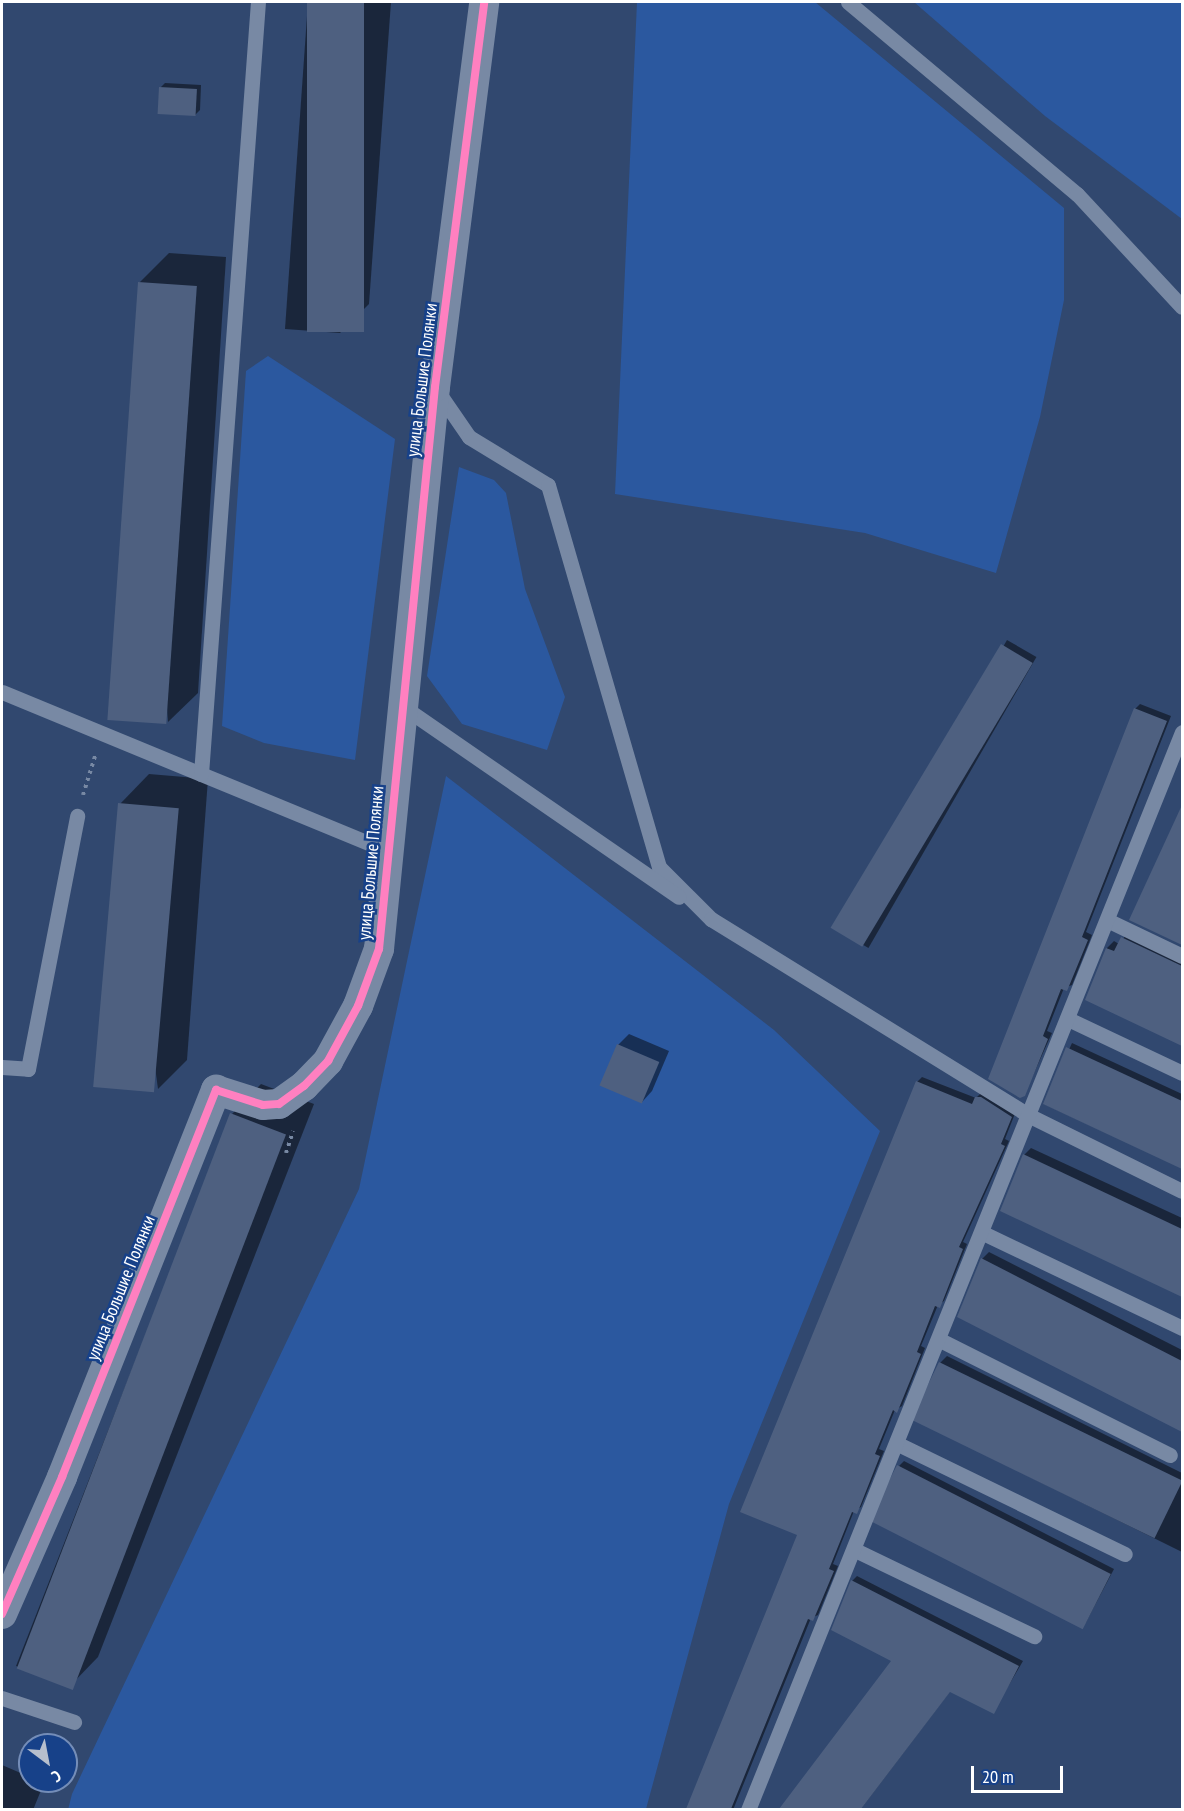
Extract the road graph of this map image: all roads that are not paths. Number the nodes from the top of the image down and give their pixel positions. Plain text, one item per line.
1 (258, 2) edge
2 (484, 2) edge
3 (848, 2) edge
4 (1182, 307) edge
5 (435, 387) junction
6 (2, 692) edge
7 (402, 706) junction
8 (1182, 732) edge
9 (201, 774) junction
10 (77, 816) road end
11 (387, 851) junction
12 (711, 919) junction
13 (1107, 920) junction
14 (1182, 956) edge
15 (1068, 1019) junction
16 (2, 1067) edge
17 (1182, 1073) edge
18 (1030, 1116) junction
19 (1182, 1191) edge
20 (983, 1233) junction
21 (1182, 1328) edge
22 (940, 1340) junction
23 (898, 1444) junction
24 (1170, 1455) dead end
25 (855, 1550) junction
26 (1125, 1554) dead end
27 (2, 1614) edge
28 (1034, 1636) dead end
29 (2, 1698) edge
30 (74, 1722) dead end
31 (748, 1809) edge

1 - 9 lane
2 - 5 street, улица Большие Полянки
3 - 4 lane
5 - 7 street, улица Большие Полянки
5 - 12 lane
6 - 9 lane
7 - 11 street, улица Большие Полянки
7 - 12 lane
8 - 13 lane
9 - 11 lane
10 - 16 lane
11 - 27 street, улица Большие Полянки
12 - 18 lane
13 - 14 lane
13 - 15 lane
15 - 17 lane
15 - 18 lane
18 - 19 lane
18 - 20 lane
20 - 21 lane
20 - 22 lane
22 - 23 lane
22 - 24 lane
23 - 25 lane
23 - 26 lane
25 - 28 lane
25 - 31 lane
29 - 30 lane

